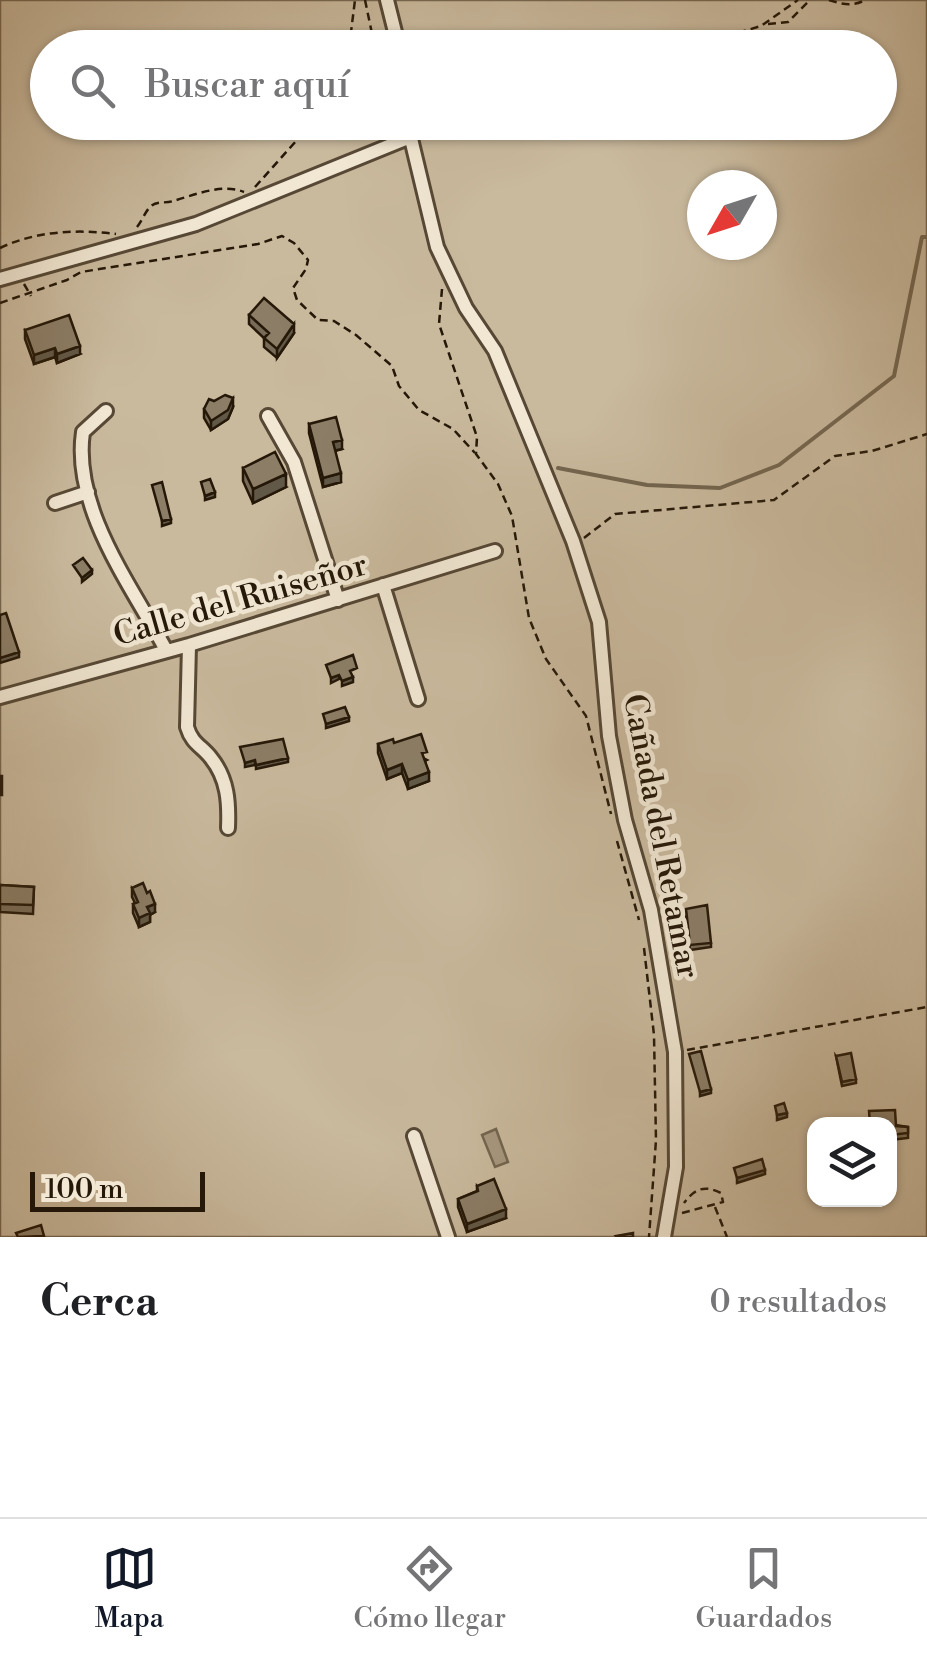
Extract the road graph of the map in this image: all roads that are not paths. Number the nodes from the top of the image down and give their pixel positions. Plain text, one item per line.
1 (387, 0) edge
2 (395, 30) edge
3 (403, 140) edge
4 (409, 140) edge
5 (0, 279) edge
6 (106, 411) dead end
7 (268, 416) dead end
8 (88, 492) junction
9 (55, 502) dead end
10 (495, 550) dead end
11 (383, 585) junction
12 (338, 600) junction
13 (189, 645) junction
14 (166, 650) junction
15 (0, 697) edge
16 (418, 699) dead end
17 (228, 828) dead end
18 (414, 1136) dead end
19 (448, 1237) edge
20 (664, 1237) edge

1 - 2 street
3 - 5 street
4 - 20 street, Cañada del Retamar
6 - 8 street
7 - 12 street
8 - 9 street
8 - 14 street
10 - 11 street, Calle del Ruiseñor
11 - 12 street, Calle del Ruiseñor
11 - 16 street
12 - 13 street, Calle del Ruiseñor
13 - 14 street, Calle del Ruiseñor
13 - 17 street
14 - 15 street, Calle del Ruiseñor
18 - 19 street

